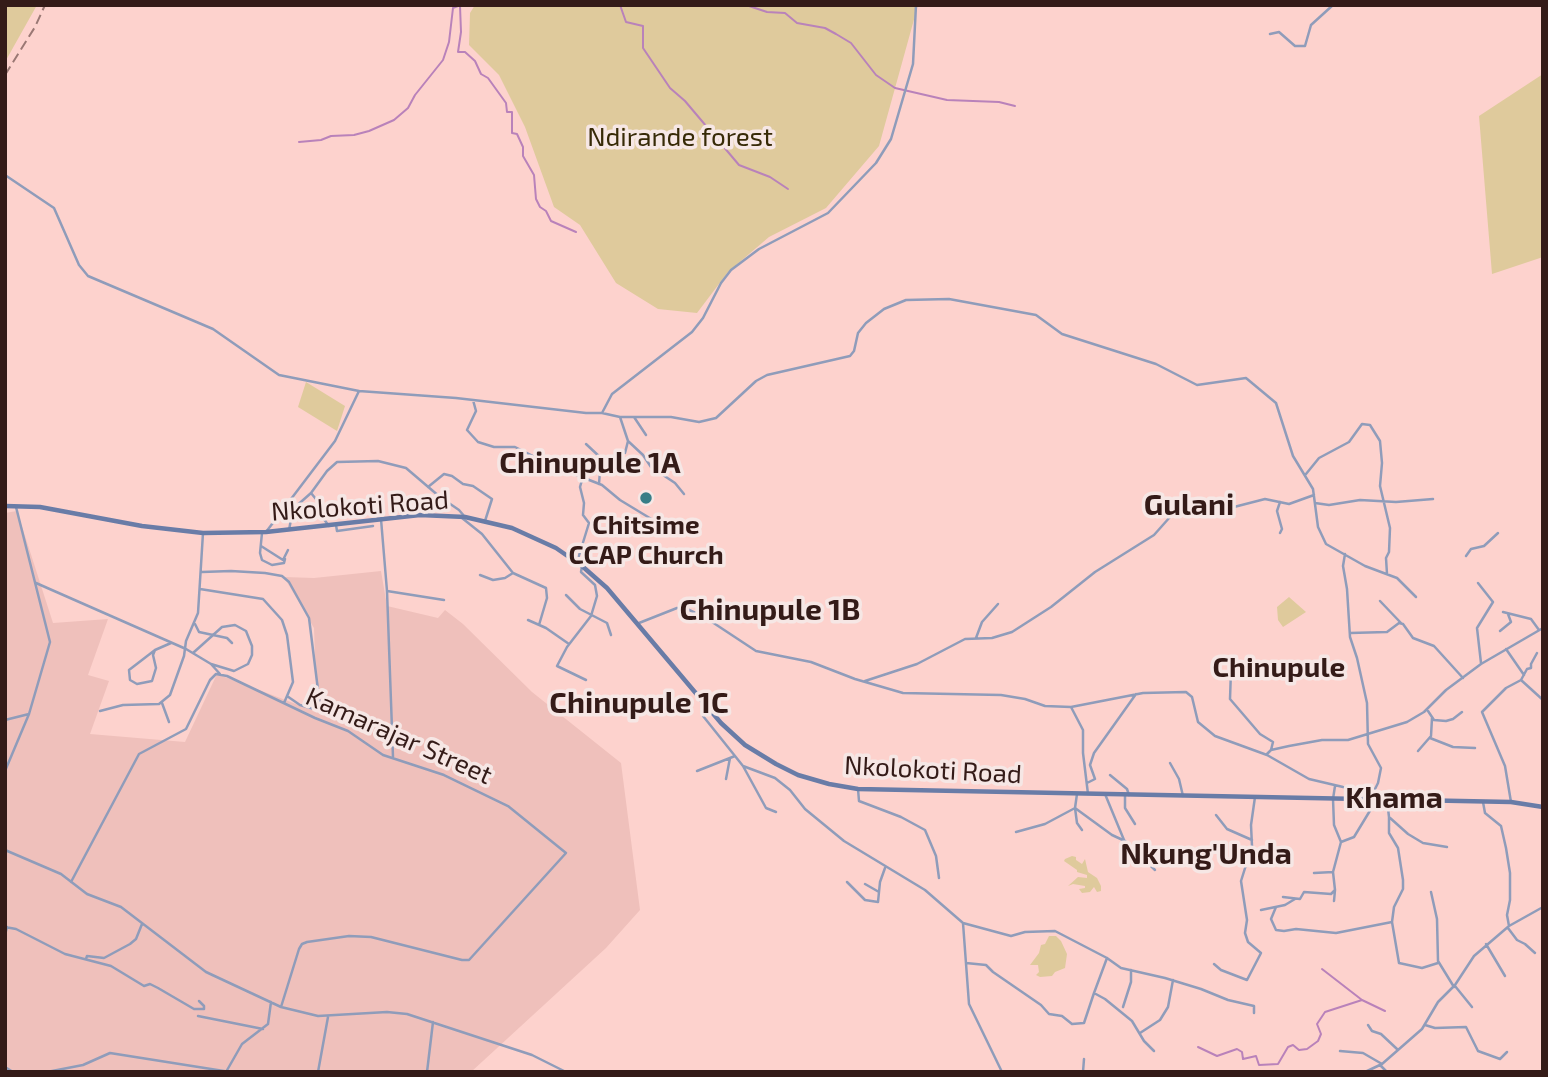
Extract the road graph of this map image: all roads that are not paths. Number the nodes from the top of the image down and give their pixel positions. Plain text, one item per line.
1 (916, 5) edge
2 (1334, 5) edge
3 (1270, 34) dead end
4 (5, 175) edge
5 (359, 391) junction
6 (473, 400) junction
7 (602, 412) junction
8 (620, 417) junction
9 (634, 417) junction
10 (646, 435) dead end
11 (628, 441) junction
12 (586, 444) dead end
13 (625, 453) dead end
14 (1306, 474) junction
15 (582, 478) junction
16 (599, 484) junction
17 (428, 487) junction
18 (311, 493) junction
19 (684, 494) dead end
20 (1314, 495) junction
21 (1433, 499) dead end
22 (1383, 501) junction
23 (1280, 502) junction
24 (1315, 503) junction
25 (5, 506) edge
26 (15, 506) junction
27 (462, 517) junction
28 (381, 519) junction
29 (653, 520) dead end
30 (485, 521) junction
31 (336, 525) junction
32 (329, 526) junction
33 (373, 526) dead end
34 (289, 530) junction
35 (264, 532) junction
36 (203, 533) junction
37 (1280, 533) dead end
38 (1498, 533) dead end
39 (261, 547) junction
40 (288, 550) dead end
41 (1345, 554) junction
42 (1466, 556) dead end
43 (285, 559) junction
44 (580, 564) junction
45 (202, 572) junction
46 (513, 573) junction
47 (1387, 574) junction
48 (480, 575) dead end
49 (36, 583) junction
50 (1478, 583) dead end
51 (200, 589) junction
52 (387, 591) junction
53 (566, 595) dead end
54 (1416, 597) dead end
55 (444, 600) dead end
56 (1380, 601) dead end
57 (998, 604) dead end
58 (591, 616) junction
59 (528, 620) dead end
60 (195, 623) junction
61 (639, 623) junction
62 (1401, 623) junction
63 (539, 625) junction
64 (1541, 629) edge
65 (1500, 631) dead end
66 (1350, 633) junction
67 (213, 635) junction
68 (611, 635) dead end
69 (976, 638) junction
70 (171, 643) junction
71 (232, 643) dead end
72 (569, 644) junction
73 (186, 649) junction
74 (1506, 649) junction
75 (155, 650) junction
76 (193, 653) junction
77 (1537, 653) dead end
78 (211, 664) junction
79 (1481, 664) junction
80 (1231, 670) dead end
81 (220, 674) junction
82 (1524, 675) junction
83 (1463, 678) junction
84 (586, 680) dead end
85 (1521, 680) junction
86 (865, 681) junction
87 (1136, 694) junction
88 (287, 696) junction
89 (702, 700) junction
90 (1543, 700) edge
91 (162, 703) junction
92 (284, 703) junction
93 (1071, 706) junction
94 (1427, 709) junction
95 (100, 711) dead end
96 (1462, 712) dead end
97 (29, 714) junction
98 (1432, 718) junction
99 (5, 719) edge
100 (169, 722) dead end
101 (1368, 733) junction
102 (1430, 738) junction
103 (1475, 748) dead end
104 (1271, 750) junction
105 (1418, 751) dead end
106 (735, 755) junction
107 (1267, 755) junction
108 (393, 758) junction
109 (730, 758) junction
110 (1170, 762) dead end
111 (743, 766) junction
112 (5, 771) edge
113 (697, 771) dead end
114 (1110, 775) dead end
115 (726, 779) dead end
116 (1087, 783) junction
117 (1335, 785) junction
118 (858, 789) junction
119 (1362, 790) junction
120 (1077, 794) junction
121 (1088, 794) junction
122 (1105, 794) junction
123 (1127, 795) junction
124 (1182, 796) junction
125 (1255, 797) junction
126 (1333, 799) junction
127 (1361, 799) junction
128 (1388, 800) junction
129 (1483, 802) junction
130 (1511, 802) junction
131 (1543, 807) edge
132 (1075, 808) junction
133 (1371, 809) dead end
134 (776, 812) dead end
135 (1216, 815) dead end
136 (1389, 817) junction
137 (1135, 824) dead end
138 (1082, 830) dead end
139 (1016, 832) dead end
140 (1252, 840) junction
141 (1125, 841) junction
142 (1341, 842) junction
143 (1447, 847) dead end
144 (5, 850) edge
145 (885, 867) junction
146 (1155, 870) dead end
147 (1314, 873) dead end
148 (1330, 874) junction
149 (939, 878) dead end
150 (71, 882) junction
151 (847, 882) dead end
152 (864, 884) dead end
153 (1335, 890) junction
154 (879, 892) junction
155 (1431, 892) dead end
156 (1283, 897) dead end
157 (1295, 899) junction
158 (1334, 901) dead end
159 (1276, 907) junction
160 (1543, 907) edge
161 (1261, 910) dead end
162 (963, 922) junction
163 (1392, 922) junction
164 (142, 924) junction
165 (1508, 926) junction
166 (6, 927) edge
167 (5, 935) edge
168 (1486, 944) junction
169 (1535, 953) dead end
170 (1107, 958) junction
171 (86, 960) junction
172 (966, 963) junction
173 (1438, 963) junction
174 (1214, 964) dead end
175 (1131, 970) junction
176 (1505, 976) dead end
177 (1173, 980) junction
178 (1454, 986) junction
179 (1094, 993) junction
180 (199, 1001) dead end
181 (271, 1002) junction
182 (281, 1007) junction
183 (1123, 1007) dead end
184 (1472, 1007) dead end
185 (1254, 1013) dead end
186 (198, 1016) dead end
187 (328, 1017) junction
188 (433, 1022) junction
189 (1368, 1025) dead end
190 (1425, 1025) junction
191 (263, 1029) junction
192 (1140, 1034) junction
193 (1398, 1049) junction
194 (1154, 1051) dead end
195 (1340, 1051) dead end
196 (1507, 1052) dead end
197 (1084, 1059) dead end
198 (1381, 1065) junction
199 (5, 1067) edge
200 (13, 1072) edge
201 (47, 1072) edge
202 (223, 1072) edge
203 (229, 1072) edge
204 (318, 1072) edge
205 (427, 1072) edge
206 (566, 1072) edge
207 (1002, 1072) edge
208 (1083, 1072) edge
209 (1365, 1072) edge
210 (1387, 1072) edge

1 - 7 street
2 - 3 street
4 - 5 street
5 - 6 street
5 - 35 street
6 - 7 street
6 - 15 street
7 - 8 street
8 - 9 street
8 - 11 street
9 - 10 street
9 - 14 street
11 - 13 street
11 - 19 street
12 - 16 street
14 - 20 street
14 - 22 street
15 - 16 street
15 - 44 street
16 - 29 street
17 - 18 street
17 - 27 street
17 - 30 street
18 - 32 street
18 - 34 street
20 - 23 street
20 - 24 street
21 - 22 street
22 - 24 street
22 - 47 street
23 - 37 street
23 - 69 street
24 - 41 street
25 - 26 main road, Nkolokoti Road
26 - 36 main road, Nkolokoti Road
26 - 49 street
27 - 28 main road, Nkolokoti Road
27 - 30 main road, Nkolokoti Road
27 - 46 street
28 - 31 main road, Nkolokoti Road
28 - 52 street
30 - 44 main road, Nkolokoti Road
31 - 32 main road, Nkolokoti Road
31 - 33 street
32 - 34 main road, Nkolokoti Road
34 - 35 main road, Nkolokoti Road
35 - 36 main road, Nkolokoti Road
35 - 39 street
36 - 45 street
38 - 42 street
39 - 43 street
39 - 43 street
40 - 43 street
41 - 47 street
41 - 66 street
44 - 58 street
44 - 61 main road, Nkolokoti Road
45 - 51 street
45 - 88 street
46 - 48 street
46 - 63 street
47 - 54 street
49 - 70 street
49 - 97 street
50 - 79 street
51 - 60 street
51 - 88 street
52 - 55 street
52 - 108 street
53 - 58 street
56 - 62 street
57 - 69 street
58 - 68 street
58 - 72 street
59 - 63 street
60 - 67 street
60 - 73 street
61 - 86 street
61 - 89 main road, Nkolokoti Road
62 - 66 street
62 - 83 street
63 - 72 street
64 - 65 street
64 - 74 street
66 - 101 street
67 - 71 street
67 - 76 street
67 - 78 street
69 - 86 street
70 - 73 street
70 - 75 street
72 - 84 street
73 - 76 street
73 - 91 street
74 - 79 street
74 - 82 street
75 - 75 street
76 - 78 street
77 - 82 street
78 - 81 street
79 - 83 street
80 - 104 street
81 - 92 street, Kamarajar Street
81 - 150 street
82 - 85 street
83 - 94 street
85 - 90 street
85 - 130 street
86 - 93 street
87 - 93 street
87 - 107 street
87 - 116 street
88 - 92 street
89 - 106 street
89 - 118 main road, Nkolokoti Road
91 - 95 street
91 - 100 street
92 - 108 street, Kamarajar Street
93 - 116 street
94 - 98 street
94 - 101 street
96 - 98 street
97 - 99 street
97 - 112 street
98 - 102 street
101 - 104 street
101 - 119 street
102 - 103 street
102 - 105 street
104 - 107 street
106 - 109 street
106 - 111 street
107 - 117 street
108 - 182 street, Kamarajar Street
109 - 113 street
109 - 115 street
110 - 124 street
111 - 134 street
111 - 145 street
114 - 123 street
116 - 121 street
117 - 119 street
117 - 126 street
118 - 120 main road, Nkolokoti Road
118 - 149 street
119 - 127 street
120 - 121 main road, Nkolokoti Road
120 - 132 street
121 - 122 main road, Nkolokoti Road
122 - 123 main road, Nkolokoti Road
122 - 141 street
123 - 124 main road, Nkolokoti Road
123 - 137 street
124 - 125 main road, Nkolokoti Road
125 - 126 main road, Nkolokoti Road
125 - 140 street
126 - 127 main road, Nkolokoti Road
126 - 142 street
127 - 128 main road, Nkolokoti Road
128 - 129 main road, Nkolokoti Road
128 - 136 street
129 - 130 main road, Nkolokoti Road
129 - 165 street
130 - 131 main road, Nkolokoti Road
132 - 138 street
132 - 139 street
132 - 141 street
133 - 142 street
135 - 140 street
136 - 143 street
136 - 163 street
140 - 174 street
141 - 146 street
142 - 148 street
144 - 150 street
145 - 154 street
145 - 162 street
147 - 148 street
148 - 153 street
150 - 164 street
151 - 154 street
152 - 154 street
153 - 157 street
153 - 158 street
155 - 173 street
156 - 157 street
157 - 159 street
159 - 161 street
159 - 163 street
160 - 165 street
162 - 170 street
162 - 172 street
163 - 173 street
164 - 171 street
164 - 181 street
165 - 168 street
165 - 169 street
166 - 167 street
166 - 171 street
168 - 176 street
168 - 178 street
170 - 175 street
170 - 179 street
171 - 180 street
172 - 179 street
172 - 207 street
173 - 178 street
175 - 177 street
175 - 183 street
177 - 185 street
177 - 192 street
178 - 184 street
178 - 190 street
179 - 192 street
181 - 182 street
181 - 191 street
182 - 187 street
186 - 191 street
187 - 188 street
187 - 204 street
188 - 205 street
188 - 206 street
189 - 193 street
190 - 193 street
190 - 196 street
191 - 203 street
192 - 194 street
193 - 198 street
195 - 198 street
197 - 208 street
198 - 209 street
198 - 210 street
199 - 200 street
201 - 203 street
202 - 203 street

